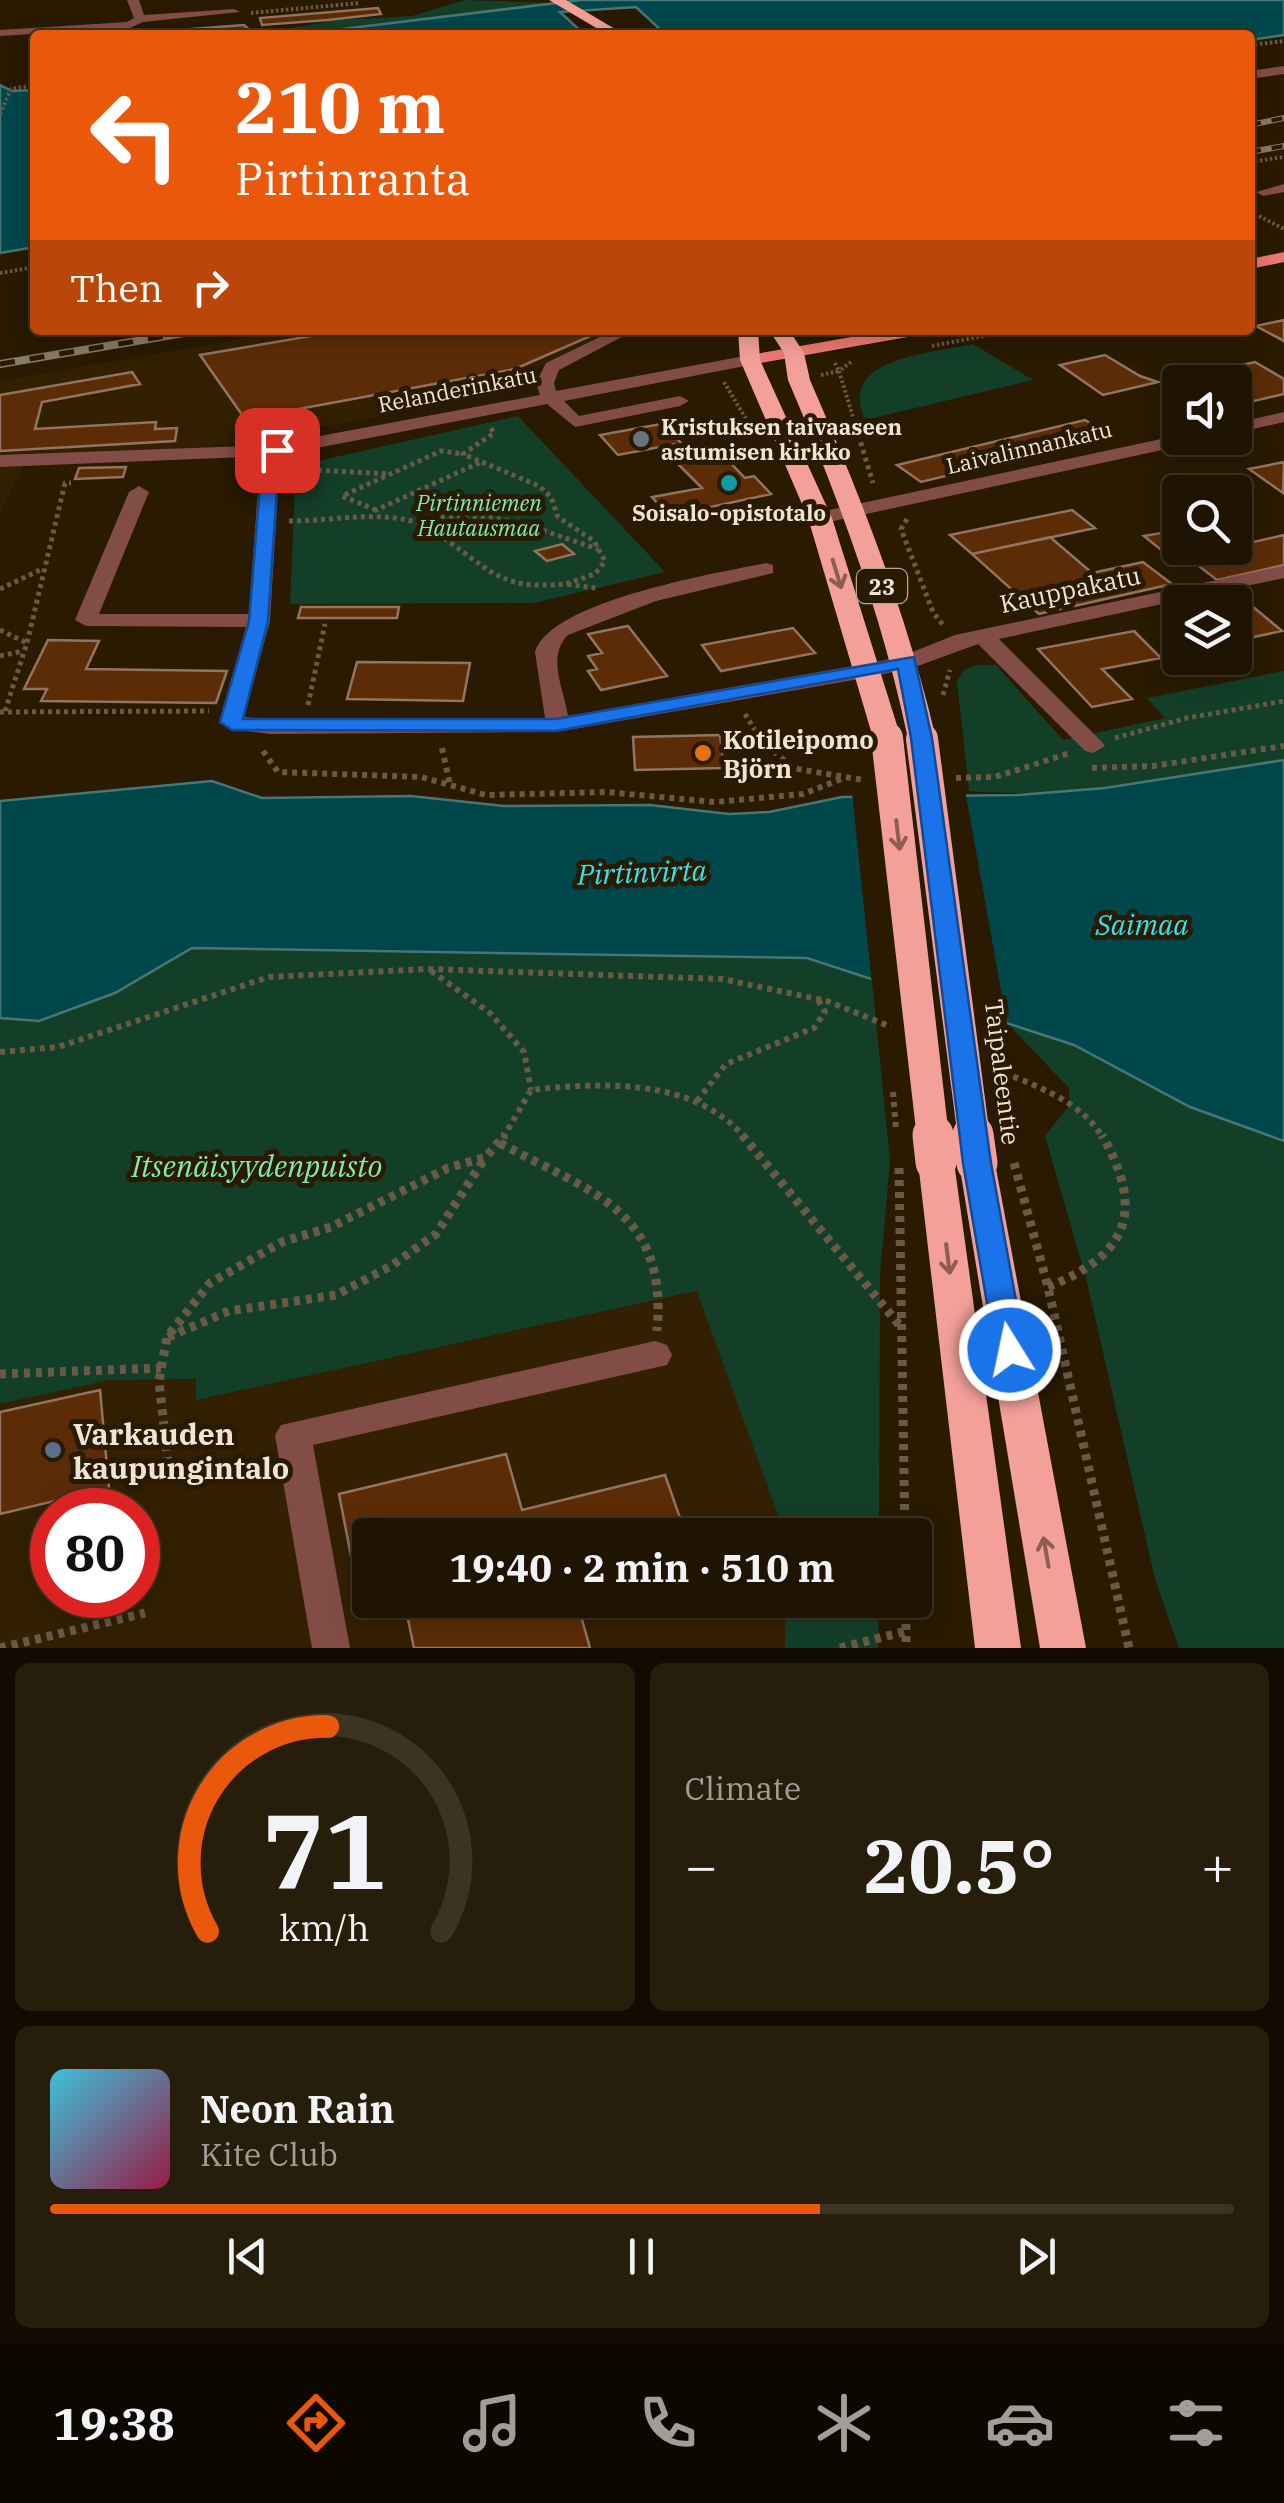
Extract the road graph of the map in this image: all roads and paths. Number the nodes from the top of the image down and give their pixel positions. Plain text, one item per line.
1 (556, 0) edge
2 (134, 1) edge
3 (210, 3) dead end
4 (360, 3) dead end
5 (579, 7) edge
6 (234, 12) dead end
7 (248, 13) dead end
8 (140, 19) junction
9 (79, 30) edge
10 (609, 30) edge
11 (0, 33) edge
12 (30, 33) edge
13 (1284, 41) edge
14 (1255, 44) edge
15 (1284, 70) edge
16 (1255, 74) edge
17 (30, 86) edge
18 (0, 114) edge
19 (1284, 157) edge
20 (1255, 161) edge
21 (1284, 188) edge
22 (1263, 192) dead end
23 (1260, 216) dead end
24 (1284, 229) edge
25 (1284, 257) edge
26 (1255, 263) edge
27 (30, 268) edge
28 (0, 273) edge
29 (617, 335) edge
30 (748, 335) edge
31 (781, 335) edge
32 (962, 335) edge
33 (921, 339) edge
34 (794, 353) junction
35 (869, 359) dead end
36 (750, 360) junction
37 (715, 388) dead end
38 (729, 391) dead end
39 (550, 396) junction
40 (680, 401) dead end
41 (1284, 417) edge
42 (486, 418) dead end
43 (1252, 424) edge
44 (243, 426) dead end
45 (1162, 444) edge
46 (277, 450) junction
47 (253, 451) junction
48 (463, 454) junction
49 (299, 461) dead end
50 (482, 461) junction
51 (0, 462) edge
52 (391, 474) junction
53 (140, 492) dead end
54 (898, 502) junction
55 (287, 506) dead end
56 (856, 510) junction
57 (372, 511) junction
58 (820, 518) junction
59 (286, 521) junction
60 (413, 521) junction
61 (285, 538) dead end
62 (599, 550) junction
63 (766, 569) dead end
64 (41, 570) dead end
65 (1284, 572) edge
66 (565, 584) junction
67 (0, 589) edge
68 (652, 596) junction
69 (258, 621) junction
70 (325, 624) dead end
71 (0, 630) edge
72 (983, 636) junction
73 (955, 642) junction
74 (27, 643) dead end
75 (23, 651) dead end
76 (0, 656) edge
77 (907, 662) junction
78 (870, 670) junction
79 (1284, 701) edge
80 (291, 709) dead end
81 (307, 709) junction
82 (326, 709) dead end
83 (0, 712) edge
84 (232, 716) junction
85 (556, 725) junction
86 (1284, 746) edge
87 (442, 748) dead end
88 (263, 750) dead end
89 (1088, 754) junction
90 (1063, 755) dead end
91 (845, 778) dead end
92 (450, 785) junction
93 (428, 969) junction
94 (816, 998) junction
95 (896, 1029) dead end
96 (0, 1052) edge
97 (983, 1064) dead end
98 (531, 1090) junction
99 (697, 1101) junction
100 (500, 1143) junction
101 (486, 1157) junction
102 (957, 1162) junction
103 (1048, 1287) junction
104 (901, 1328) junction
105 (167, 1337) junction
106 (655, 1355) joint
107 (161, 1368) junction
108 (0, 1374) edge
109 (168, 1463) dead end
110 (904, 1518) edge
111 (121, 1618) edge
112 (906, 1618) edge
113 (906, 1631) junction
114 (0, 1648) edge
115 (332, 1648) edge
116 (840, 1648) edge
117 (906, 1648) edge
118 (998, 1648) edge
119 (1063, 1648) edge
120 (1129, 1648) edge

1 - 5 highway
2 - 3 street
2 - 8 street
4 - 7 path
5 - 10 highway
6 - 8 street
8 - 9 street
11 - 12 street
13 - 14 path
15 - 16 street
17 - 18 path
19 - 20 path
21 - 22 street
23 - 24 path
25 - 26 main road
27 - 28 path
29 - 39 street
30 - 36 highway, 23
31 - 34 highway, 23
32 - 33 path
33 - 34 main road, Relanderinkatu
34 - 36 main road, Relanderinkatu
34 - 56 highway, 23
35 - 54 path
36 - 39 street, Relanderinkatu
36 - 58 highway, 23
37 - 38 path
39 - 40 street
39 - 46 street, Relanderinkatu
41 - 43 street
42 - 48 path
44 - 47 street
45 - 54 street, Laivalinnankatu
46 - 47 street, Relanderinkatu
46 - 69 street
47 - 51 street, Relanderinkatu
48 - 50 path
48 - 52 path
49 - 52 path
50 - 57 path
50 - 62 path
52 - 57 path
53 - 69 street
54 - 56 street, Laivalinnankatu
54 - 73 path
55 - 59 path
56 - 58 street, Laivalinnankatu
56 - 77 highway, Taipaleentie / 23
57 - 59 path
57 - 60 path
58 -> 78 highway, Taipaleentie / 23
59 - 61 path
60 - 62 path
60 - 66 path
62 - 66 path
63 - 68 street
64 - 67 path
65 - 72 street, Kauppakatu
66 - 68 path
68 - 85 street
69 - 84 street
70 - 81 path
71 - 74 path
72 - 73 street, Kauppakatu
72 - 89 street
73 - 77 street, Kauppakatu
75 - 76 path
77 - 78 street, Kauppakatu
77 - 102 highway, Taipaleentie / 23, bridge
78 - 85 street, Kauppakatu
78 -> 102 highway, Taipaleentie / 23, bridge
79 - 89 path
80 - 81 path
81 - 82 path
83 - 84 path
84 - 85 street, Kauppakatu
86 - 89 path
87 - 92 path
88 - 92 path
89 - 90 path
91 - 92 path
93 - 94 path
93 - 96 path
93 - 98 path
94 - 95 path
94 - 99 path
97 - 103 path
98 - 99 path
98 - 100 path
99 - 104 path
100 - 101 path
100 - 106 path
101 - 105 path
101 - 105 path
102 - 103 path
102 - 104 path
102 -> 118 highway, Taipaleentie / 23
119 -> 102 highway, Taipaleentie / 23
103 - 120 path
104 - 110 path
105 - 107 path
106 - 115 street
107 - 108 path
107 - 109 path
111 - 114 path
112 - 113 path
113 - 116 path
113 - 117 path

